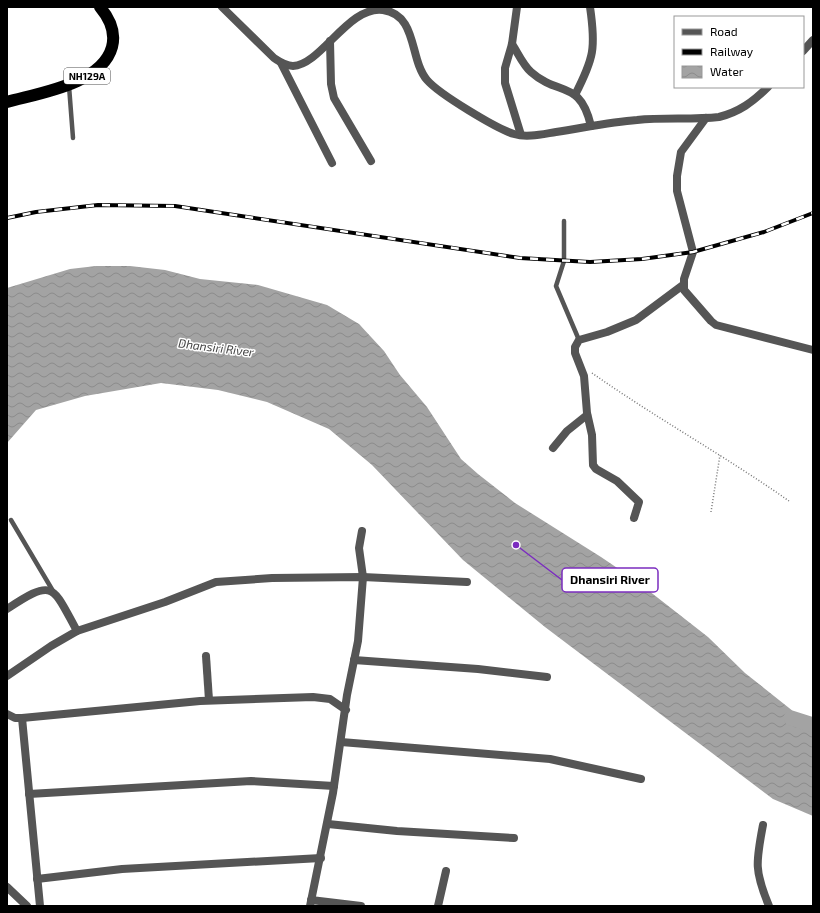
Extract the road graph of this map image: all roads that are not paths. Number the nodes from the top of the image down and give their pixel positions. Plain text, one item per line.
1 (100, 7) edge
2 (222, 7) edge
3 (517, 7) edge
4 (590, 7) edge
5 (813, 40) edge
6 (330, 41) junction
7 (512, 44) junction
8 (804, 50) edge
9 (281, 62) junction
10 (68, 84) junction
11 (767, 88) edge
12 (575, 95) junction
13 (7, 102) edge
14 (706, 118) junction
15 (591, 126) junction
16 (521, 135) junction
17 (73, 138) dead end
18 (371, 161) dead end
19 (332, 163) dead end
20 (564, 221) dead end
21 (683, 285) junction
22 (579, 340) junction
23 (813, 350) edge
24 (587, 414) junction
25 (553, 448) dead end
26 (634, 518) dead end
27 (11, 520) dead end
28 (362, 531) dead end
29 (363, 577) junction
30 (467, 582) dead end
31 (54, 592) junction
32 (7, 609) edge
33 (77, 631) junction
34 (206, 656) dead end
35 (354, 660) junction
36 (7, 676) edge
37 (547, 676) dead end
38 (209, 700) junction
39 (346, 710) junction
40 (7, 714) edge
41 (22, 718) junction
42 (341, 742) junction
43 (641, 779) dead end
44 (334, 786) junction
45 (29, 794) junction
46 (328, 824) junction
47 (763, 825) dead end
48 (514, 838) dead end
49 (321, 858) junction
50 (446, 871) dead end
51 (37, 879) junction
52 (7, 887) edge
53 (311, 903) edge
54 (27, 906) edge
55 (40, 906) edge
56 (362, 906) edge
57 (438, 906) edge
58 (769, 906) edge

1 - 10 highway, NH129A
2 - 9 street
3 - 7 street
4 - 12 street
5 - 8 street
6 - 9 street
6 - 16 street
6 - 18 street
7 - 12 street
7 - 16 street
9 - 19 street
10 - 13 highway, NH129A
10 - 17 lane
11 - 14 street
12 - 15 street
14 - 15 street
14 - 21 street
15 - 16 street
20 - 22 lane
21 - 22 street
21 - 23 street
22 - 24 street
24 - 25 street
24 - 26 street
27 - 31 lane
28 - 29 street
29 - 30 street
29 - 33 street
29 - 35 street
31 - 32 street
31 - 33 street
33 - 36 street
34 - 38 street
35 - 37 street
35 - 39 street
38 - 39 street
38 - 41 street
39 - 42 street
40 - 41 street
41 - 45 street
42 - 43 street
42 - 44 street
44 - 45 street
44 - 46 street
45 - 51 street
46 - 48 street
46 - 49 street
47 - 58 street
49 - 51 street
49 - 53 street
50 - 57 street
51 - 55 street
52 - 54 street
53 - 56 street

